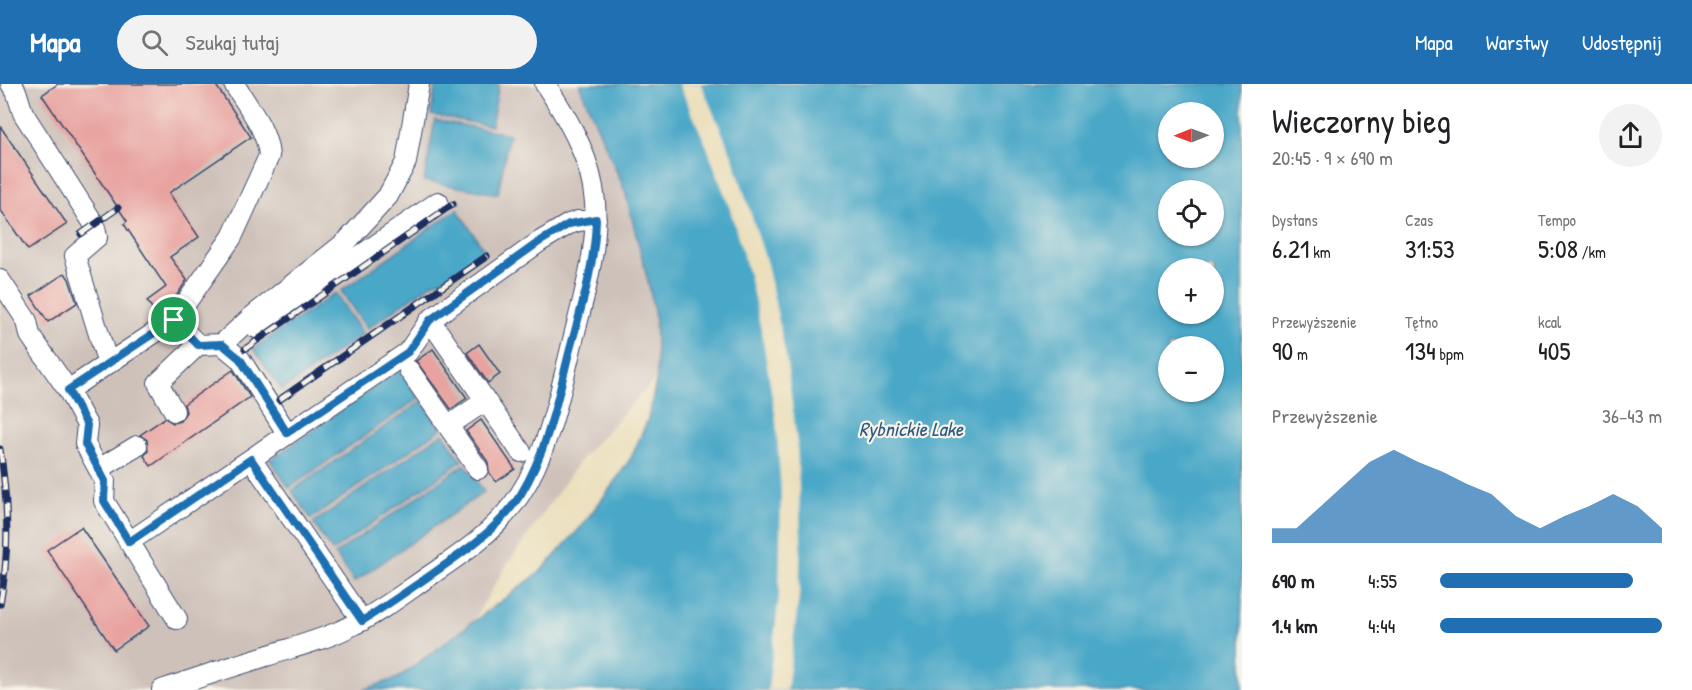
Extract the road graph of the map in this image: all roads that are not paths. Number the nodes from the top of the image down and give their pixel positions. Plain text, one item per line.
1 (12, 84) edge
2 (234, 84) edge
3 (419, 84) edge
4 (545, 84) edge
5 (438, 202) dead end
6 (596, 219) junction
7 (0, 280) edge
8 (174, 320) junction
9 (430, 320) junction
10 (198, 345) junction
11 (225, 347) junction
12 (108, 364) junction
13 (410, 370) dead end
14 (68, 390) junction
15 (485, 400) junction
16 (174, 411) dead end
17 (448, 426) junction
18 (287, 433) junction
19 (137, 446) dead end
20 (521, 452) dead end
21 (251, 459) junction
22 (99, 469) junction
23 (478, 469) dead end
24 (129, 542) junction
25 (177, 619) dead end
26 (362, 621) junction
27 (162, 690) edge

1 - 12 lane
2 - 8 lane
3 - 11 lane
4 - 6 lane
5 - 11 lane
6 - 9 lane
6 - 26 lane
7 - 14 lane
8 - 10 lane
8 - 12 lane
9 - 15 lane
9 - 18 lane
10 - 11 lane
10 - 16 lane
11 - 18 lane
12 - 14 lane
13 - 17 lane
14 - 22 lane
15 - 17 lane
15 - 20 lane
17 - 23 lane
18 - 21 lane
19 - 22 lane
21 - 24 lane
21 - 26 lane
22 - 24 lane
24 - 25 lane
26 - 27 lane

